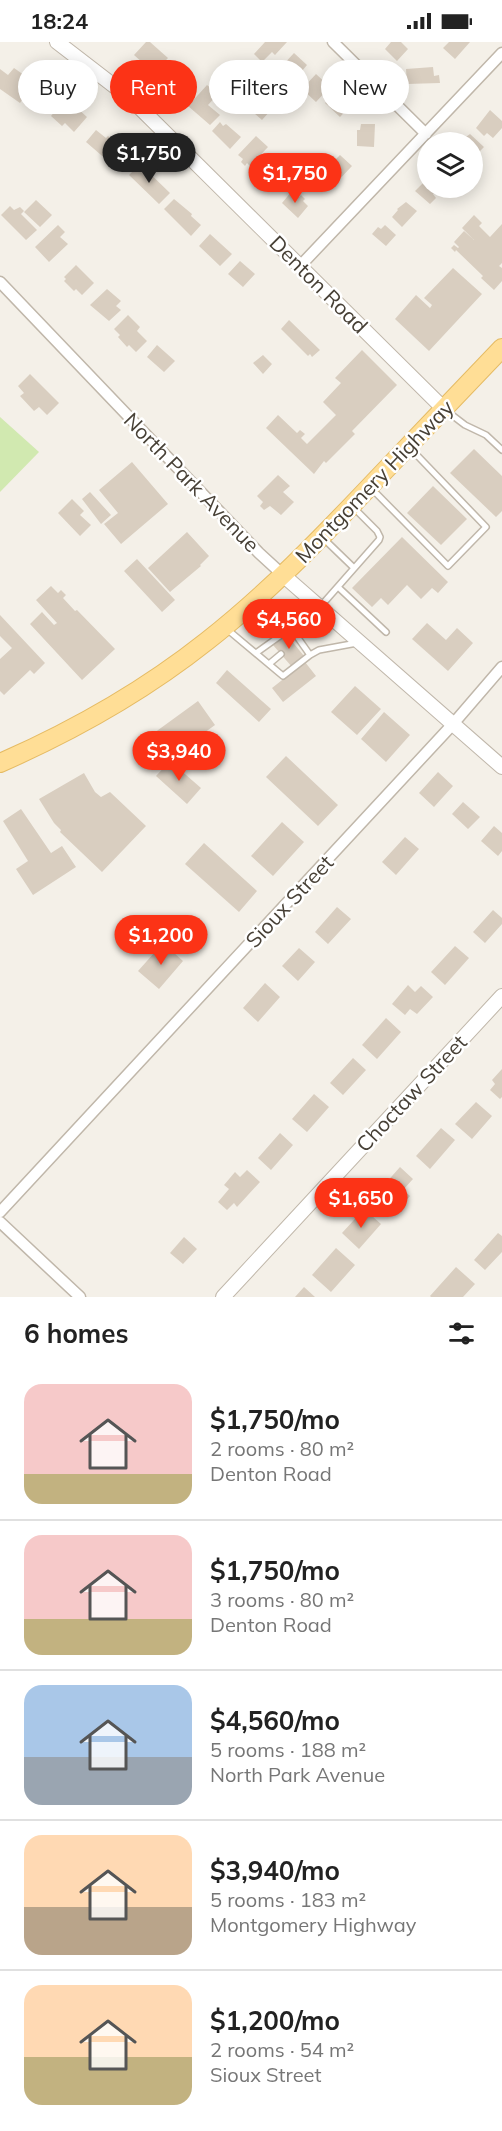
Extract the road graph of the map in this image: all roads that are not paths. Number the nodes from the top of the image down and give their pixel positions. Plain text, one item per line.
1 (57, 42) edge
2 (333, 42) edge
3 (502, 53) edge
4 (424, 132) edge
5 (428, 132) edge
6 (417, 143) edge
7 (301, 265) junction
8 (0, 282) edge
9 (502, 348) edge
10 (444, 409) junction
11 (408, 447) junction
12 (502, 450) edge
13 (370, 487) junction
14 (352, 506) junction
15 (322, 537) junction
16 (353, 567) junction
17 (283, 575) junction
18 (338, 587) junction
19 (258, 598) junction
20 (319, 608) junction
21 (224, 627) junction
22 (291, 628) junction
23 (386, 632) dead end
24 (360, 642) junction
25 (256, 653) junction
26 (281, 654) dead end
27 (310, 655) junction
28 (269, 664) junction
29 (502, 667) edge
30 (453, 724) junction
31 (0, 763) edge
32 (502, 767) edge
33 (502, 996) edge
34 (0, 1212) edge
35 (0, 1222) edge
36 (81, 1297) edge
37 (223, 1297) edge

1 - 7 street, Denton Road
2 - 4 street
3 - 5 street
6 - 7 street
7 - 10 street, Denton Road
8 - 17 street, North Park Avenue
9 - 10 main road, Montgomery Highway
10 - 11 main road, Montgomery Highway
10 - 12 lane
11 - 13 main road, Montgomery Highway
11 - 13 lane
13 - 14 main road, Montgomery Highway
14 - 15 main road, Montgomery Highway
14 - 16 lane
15 - 16 lane
15 - 17 main road, Montgomery Highway
16 - 18 lane
17 - 19 main road, Montgomery Highway
17 - 20 street, North Park Avenue
18 - 20 lane
18 - 23 lane
19 - 21 main road, Montgomery Highway
19 - 22 lane
20 - 22 lane
20 - 24 street, North Park Avenue
21 - 25 lane
21 - 31 main road, Montgomery Highway
22 - 25 lane
22 - 27 lane
24 - 27 lane
24 - 30 street, North Park Avenue
25 - 28 lane
26 - 28 lane
27 - 28 lane
29 - 30 street, Sioux Street
30 - 32 street, North Park Avenue
30 - 34 street, Sioux Street
33 - 37 street, Choctaw Street
35 - 36 street

